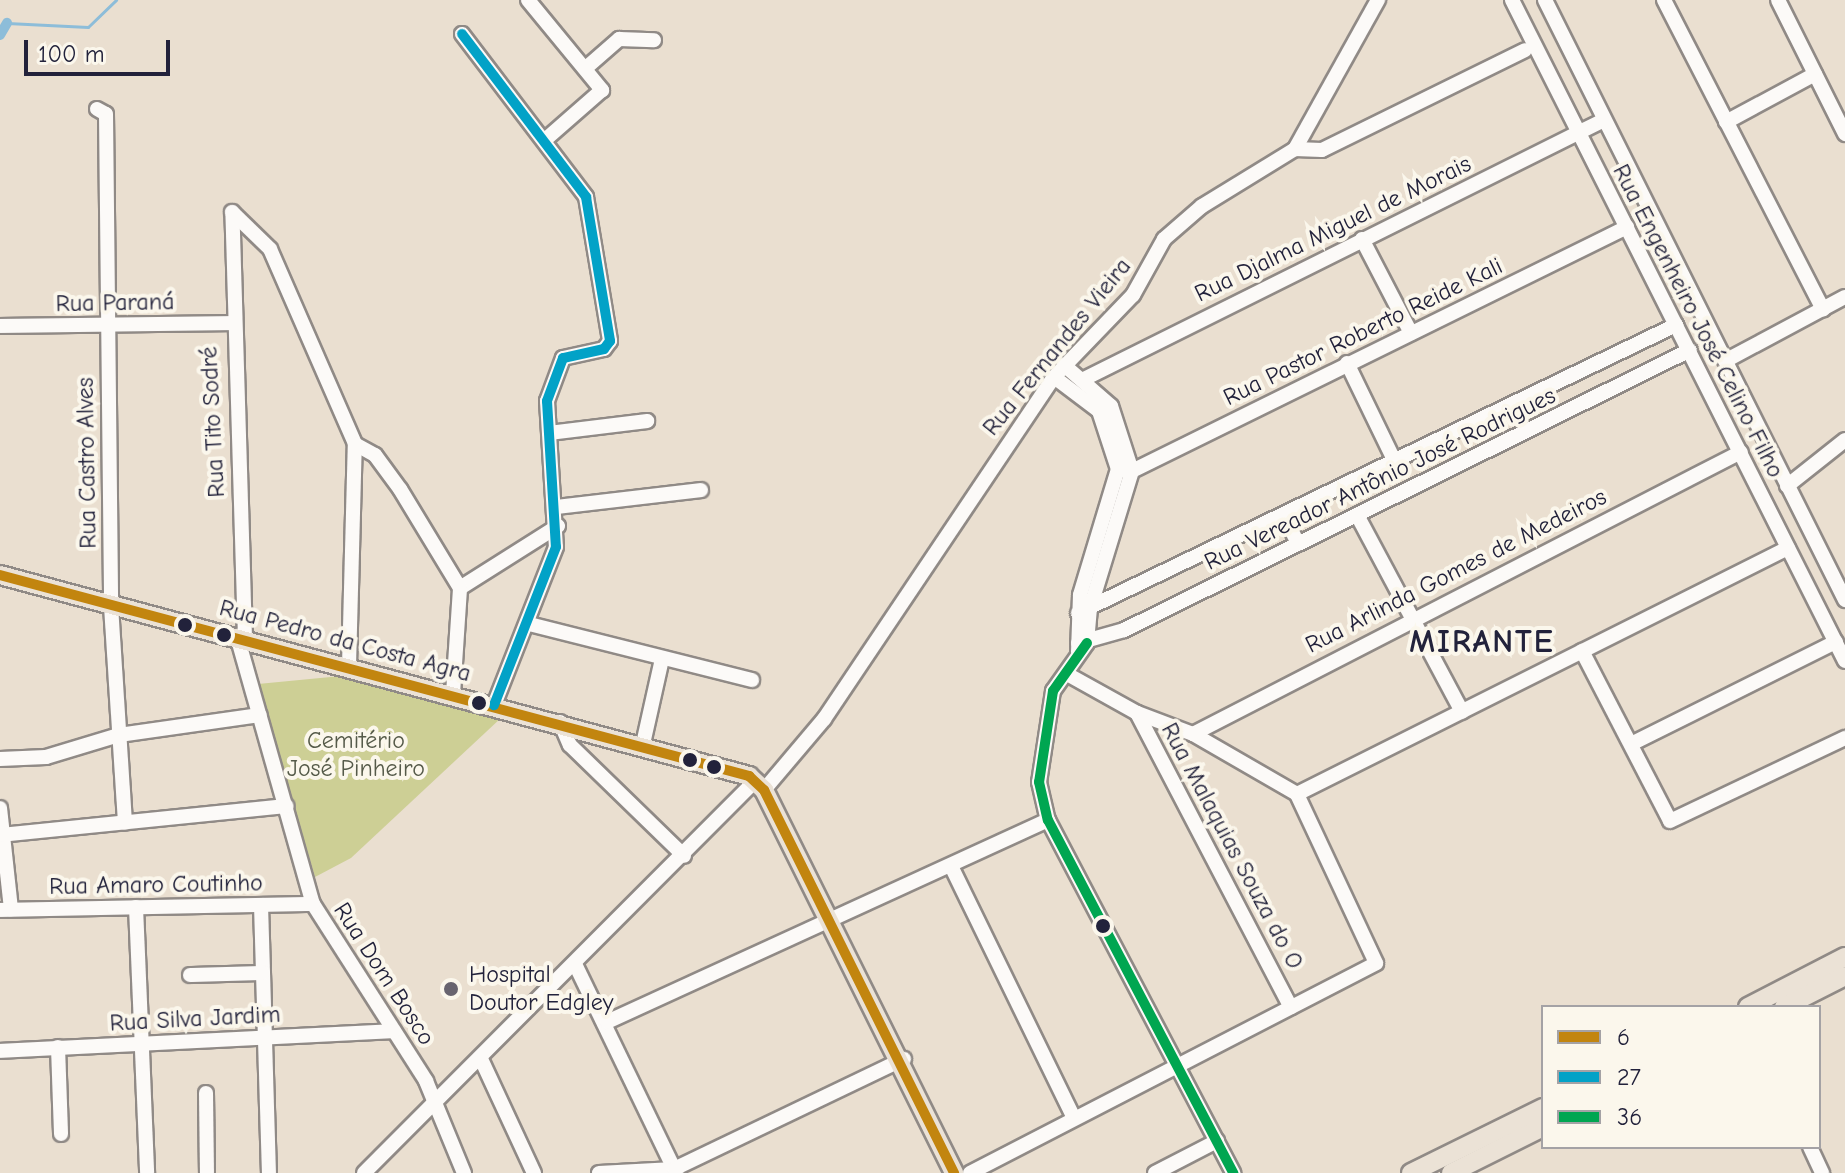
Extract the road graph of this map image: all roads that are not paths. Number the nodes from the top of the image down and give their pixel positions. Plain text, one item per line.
1 (528, 0) edge
2 (1378, 0) edge
3 (1512, 0) edge
4 (1545, 0) edge
5 (1664, 0) edge
6 (1778, 0) edge
7 (462, 34) dead end
8 (654, 40) dead end
9 (1525, 50) dead end
10 (587, 67) junction
11 (1815, 74) junction
12 (97, 109) dead end
13 (1604, 120) junction
14 (1726, 122) junction
15 (1578, 132) junction
16 (1845, 134) edge
17 (546, 139) junction
18 (1295, 149) junction
19 (1627, 227) junction
20 (1362, 239) junction
21 (1672, 255) junction
22 (1648, 267) junction
23 (1845, 297) edge
24 (1823, 309) junction
25 (231, 323) junction
26 (1676, 325) junction
27 (0, 326) edge
28 (107, 326) junction
29 (1411, 333) junction
30 (1690, 350) junction
31 (1725, 361) junction
32 (1347, 363) junction
33 (1059, 371) junction
34 (1084, 379) junction
35 (1486, 418) junction
36 (647, 421) dead end
37 (549, 433) junction
38 (1845, 440) edge
39 (355, 444) junction
40 (1499, 444) junction
41 (1121, 448) junction
42 (1741, 452) junction
43 (1395, 462) junction
44 (1125, 470) junction
45 (1787, 486) junction
46 (701, 490) dead end
47 (557, 507) junction
48 (1284, 515) junction
49 (1357, 515) junction
50 (558, 526) junction
51 (1298, 544) junction
52 (1788, 548) junction
53 (0, 575) edge
54 (460, 588) junction
55 (1843, 595) edge
56 (1817, 605) junction
57 (111, 606) junction
58 (1084, 610) junction
59 (1412, 618) junction
60 (529, 624) junction
61 (241, 637) junction
62 (1836, 642) junction
63 (1081, 646) junction
64 (1582, 651) junction
65 (662, 659) junction
66 (1845, 661) edge
67 (349, 666) junction
68 (1067, 674) junction
69 (752, 680) dead end
70 (453, 694) junction
71 (494, 705) junction
72 (1462, 712) junction
73 (1137, 713) junction
74 (260, 715) junction
75 (560, 722) junction
76 (1193, 734) junction
77 (119, 735) junction
78 (1845, 738) edge
79 (643, 744) junction
80 (1631, 744) junction
81 (0, 759) edge
82 (760, 785) junction
83 (1297, 794) junction
84 (287, 806) junction
85 (0, 808) edge
86 (1048, 820) junction
87 (125, 823) junction
88 (2, 834) edge
89 (684, 856) junction
90 (952, 868) junction
91 (313, 904) junction
92 (261, 905) junction
93 (136, 907) junction
94 (6, 910) edge
95 (829, 921) junction
96 (1845, 957) edge
97 (576, 966) junction
98 (263, 973) junction
99 (190, 975) dead end
100 (1845, 976) edge
101 (1752, 1005) edge
102 (1788, 1005) edge
103 (1291, 1007) junction
104 (607, 1022) junction
105 (393, 1031) junction
106 (267, 1036) junction
107 (141, 1044) junction
108 (58, 1047) junction
109 (0, 1051) edge
110 (900, 1056) junction
111 (481, 1059) junction
112 (1177, 1064) junction
113 (206, 1093) dead end
114 (437, 1101) junction
115 (1541, 1109) edge
116 (1074, 1118) junction
117 (1541, 1128) edge
118 (61, 1134) dead end
119 (1217, 1141) junction
120 (1811, 1149) edge
121 (675, 1171) edge
122 (147, 1173) edge
123 (207, 1173) edge
124 (269, 1173) edge
125 (364, 1173) edge
126 (464, 1173) edge
127 (534, 1173) edge
128 (599, 1173) edge
129 (954, 1173) edge
130 (968, 1173) edge
131 (1155, 1173) edge
132 (1233, 1173) edge
133 (1411, 1173) edge
134 (1451, 1173) edge
135 (1822, 1173) edge

1 - 10 street
2 - 18 street, Rua Fernandes Vieira
3 - 15 street, Rua Engenheiro José Celino Filho
4 - 13 street, Rua Engenheiro José Celino Filho
5 - 14 street
6 - 11 street
7 - 17 street
8 - 10 street
9 - 18 street
10 - 17 street
11 - 14 street
11 - 16 street
12 - 28 street, Rua Castro Alves
13 - 15 street, Rua Djalma Miguel de Morais
13 - 21 street, Rua Engenheiro José Celino Filho
14 - 24 street
15 - 19 street, Rua Engenheiro José Celino Filho
15 - 20 street, Rua Djalma Miguel de Morais
17 - 37 street
18 - 33 street, Rua Fernandes Vieira
19 - 22 street, Rua Engenheiro José Celino Filho
19 - 29 street, Rua Pastor Roberto Reide Kali
20 - 29 street
20 - 34 street, Rua Djalma Miguel de Morais
21 - 22 street
21 - 31 street, Rua Engenheiro José Celino Filho
22 - 26 street, Rua Engenheiro José Celino Filho
23 - 24 street
24 - 31 street
25 - 28 street, Rua Paraná
25 - 39 street, Rua Tito Sodré
25 - 61 street, Rua Tito Sodré
26 - 30 street, Rua Engenheiro José Celino Filho
26 - 35 street, Rua Vereador Antônio José Rodrigues
27 - 28 street, Rua Paraná
28 - 57 street, Rua Castro Alves
29 - 32 street, Rua Pastor Roberto Reide Kali
30 - 40 street, Rua Vereador Antônio José Rodrigues
30 - 42 street, Rua Engenheiro José Celino Filho
31 - 45 street, Rua Engenheiro José Celino Filho
32 - 43 street
32 - 44 street, Rua Pastor Roberto Reide Kali
33 - 34 street
33 - 41 street
33 - 82 street, Rua Fernandes Vieira
34 - 41 street
35 - 40 street
35 - 43 street, Rua Vereador Antônio José Rodrigues
36 - 37 street
37 - 47 street
38 - 45 street
39 - 54 street
39 - 67 street
40 - 49 street, Rua Vereador Antônio José Rodrigues
41 - 44 street
42 - 52 street, Rua Engenheiro José Celino Filho
42 - 59 street, Rua Arlinda Gomes de Medeiros
43 - 48 street, Rua Vereador Antônio José Rodrigues
44 - 58 street
45 - 55 street, Rua Engenheiro José Celino Filho
46 - 47 street
47 - 50 street
48 - 51 street
48 - 58 street, Rua Vereador Antônio José Rodrigues
49 - 51 street, Rua Vereador Antônio José Rodrigues
49 - 59 street
50 - 54 street
50 - 60 street
51 - 63 street, Rua Vereador Antônio José Rodrigues
52 - 56 street, Rua Engenheiro José Celino Filho
52 - 64 street
53 - 57 main road, Rua Pedro da Costa Agra
54 - 70 street
55 - 56 street
56 - 62 street, Rua Engenheiro José Celino Filho
57 - 61 main road, Rua Pedro da Costa Agra
57 - 77 street, Rua Castro Alves
58 - 63 street
59 - 72 street
59 - 76 street, Rua Arlinda Gomes de Medeiros
60 - 65 street
60 - 71 street
61 - 67 main road, Rua Pedro da Costa Agra
61 - 74 street, Rua Dom Bosco
62 - 66 street, Rua Engenheiro José Celino Filho
62 - 80 street
63 - 68 street
64 - 72 street
64 - 80 street
65 - 69 street
65 - 79 street
67 - 70 main road, Rua Pedro da Costa Agra
68 - 73 street, Rua Malaquias Souza do O
68 - 86 street
70 - 71 main road, Rua Pedro da Costa Agra
71 - 75 main road, Rua Pedro da Costa Agra
72 - 83 street
73 - 76 street
73 - 103 street, Rua Malaquias Souza do O
74 - 77 street
74 - 84 street, Rua Dom Bosco
75 - 79 main road, Rua Pedro da Costa Agra
75 - 89 street
76 - 83 street
77 - 81 street
77 - 87 street, Rua Castro Alves
78 - 80 street
79 - 82 main road, Rua Pedro da Costa Agra
82 - 89 street, Rua Fernandes Vieira
82 - 95 main road
83 - 103 street
84 - 87 street
84 - 91 street, Rua Dom Bosco
85 - 88 street
86 - 90 street
86 - 112 street
87 - 88 street
88 - 94 street
89 - 97 street, Rua Fernandes Vieira
90 - 95 street
90 - 116 street
91 - 92 street, Rua Amaro Coutinho
91 - 105 street, Rua Dom Bosco
92 - 93 street, Rua Amaro Coutinho
92 - 98 street
93 - 94 street, Rua Amaro Coutinho
93 - 107 street
95 - 104 street
95 - 110 main road
96 - 101 main road
97 - 104 street
97 - 111 street, Rua Fernandes Vieira
98 - 99 street
98 - 106 street
100 - 102 main road
103 - 112 street
104 - 121 street
105 - 106 street, Rua Silva Jardim
105 - 114 street, Rua Dom Bosco
106 - 107 street, Rua Silva Jardim
106 - 124 street
107 - 108 street, Rua Silva Jardim
107 - 122 street
108 - 109 street, Rua Silva Jardim
108 - 118 street
110 - 121 street
110 - 129 main road
110 - 130 main road
111 - 114 street, Rua Fernandes Vieira
111 - 127 street
112 - 116 street
112 - 119 street
113 - 123 street
114 - 125 street, Rua Fernandes Vieira
114 - 126 street, Rua Dom Bosco
115 - 133 main road
116 - 130 street
117 - 134 main road
119 - 131 street
119 - 132 street
120 - 135 street
121 - 128 street

